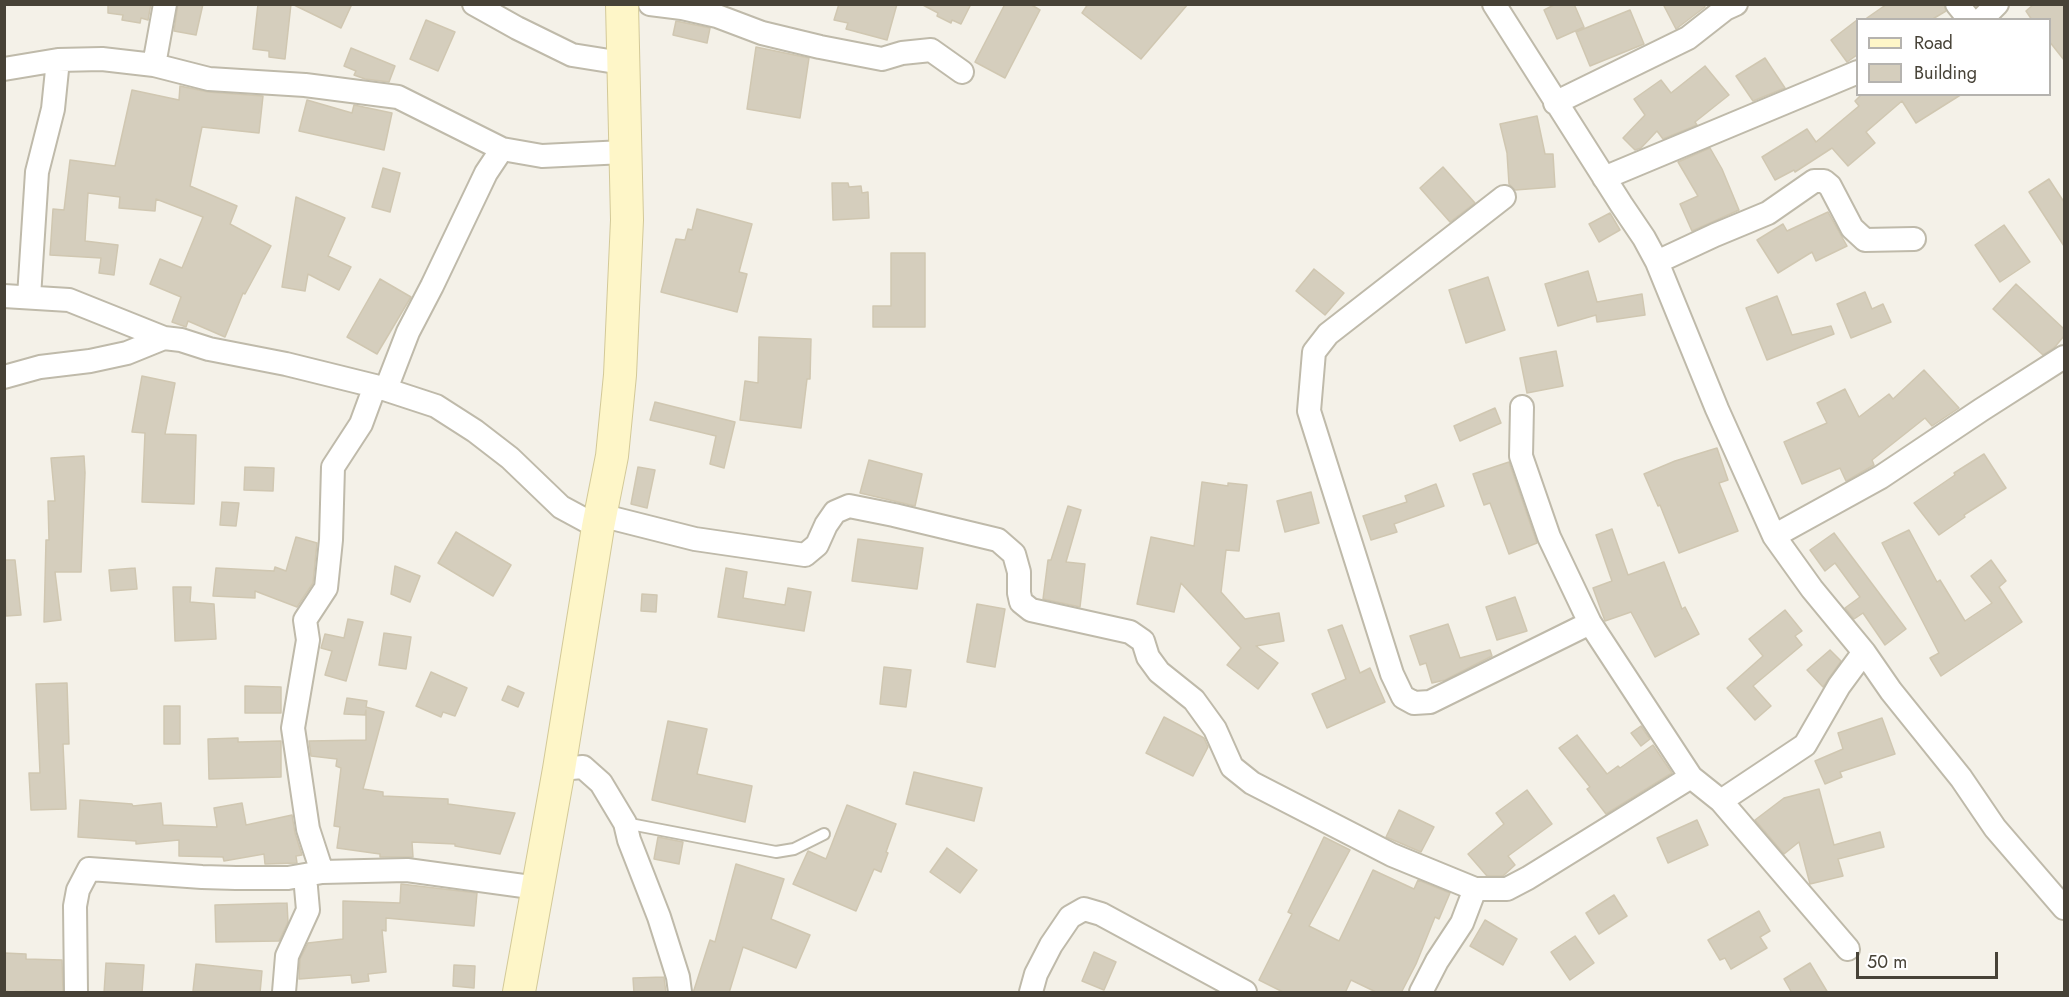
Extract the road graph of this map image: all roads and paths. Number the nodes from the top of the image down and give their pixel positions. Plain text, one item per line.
1 (165, 4) edge
2 (474, 4) edge
3 (622, 4) edge
4 (650, 4) edge
5 (1494, 4) edge
6 (1957, 4) edge
7 (1997, 4) edge
8 (1728, 6) edge
9 (1968, 18) edge
10 (1983, 18) edge
11 (58, 60) junction
12 (622, 63) junction
13 (154, 65) junction
14 (4, 69) edge
15 (962, 72) dead end
16 (1856, 72) edge
17 (1555, 103) junction
18 (502, 148) junction
19 (624, 152) junction
20 (1604, 178) junction
21 (1504, 197) dead end
22 (1914, 239) dead end
23 (1657, 262) junction
24 (4, 296) edge
25 (29, 297) junction
26 (164, 338) junction
27 (2064, 357) edge
28 (4, 377) edge
29 (381, 388) junction
30 (1522, 407) dead end
31 (599, 521) junction
32 (1774, 536) junction
33 (1590, 623) junction
34 (1864, 652) junction
35 (559, 769) junction
36 (1691, 777) junction
37 (1721, 801) junction
38 (625, 822) junction
39 (824, 834) dead end
40 (313, 874) junction
41 (538, 888) junction
42 (1475, 889) junction
43 (2064, 908) edge
44 (1848, 949) dead end
45 (76, 993) edge
46 (284, 993) edge
47 (519, 993) edge
48 (680, 993) edge
49 (1031, 993) edge
50 (1245, 993) edge
51 (1421, 993) edge

1 - 13 street
2 - 12 street
3 - 12 main road
4 - 15 street
5 - 17 street
6 - 9 street
7 - 10 street
8 - 17 street
11 - 13 street
11 - 14 street
11 - 25 street
12 - 19 main road
13 - 18 street
16 - 20 street
17 - 20 street
18 - 19 street
18 - 29 street
19 - 31 main road
20 - 23 street
21 - 33 street
22 - 23 street
23 - 32 street
24 - 25 street
25 - 26 street
26 - 28 street
26 - 29 street
27 - 32 street
29 - 31 street
29 - 40 street
30 - 33 street
31 - 35 main road
31 - 42 street
32 - 34 street
33 - 36 street
34 - 37 street
34 - 43 street
35 - 38 street
35 - 41 main road
36 - 37 street
36 - 42 street
37 - 44 street
38 - 39 lane
38 - 48 street
40 - 41 street
40 - 45 street
40 - 46 street
41 - 47 main road
42 - 51 street
49 - 50 street

